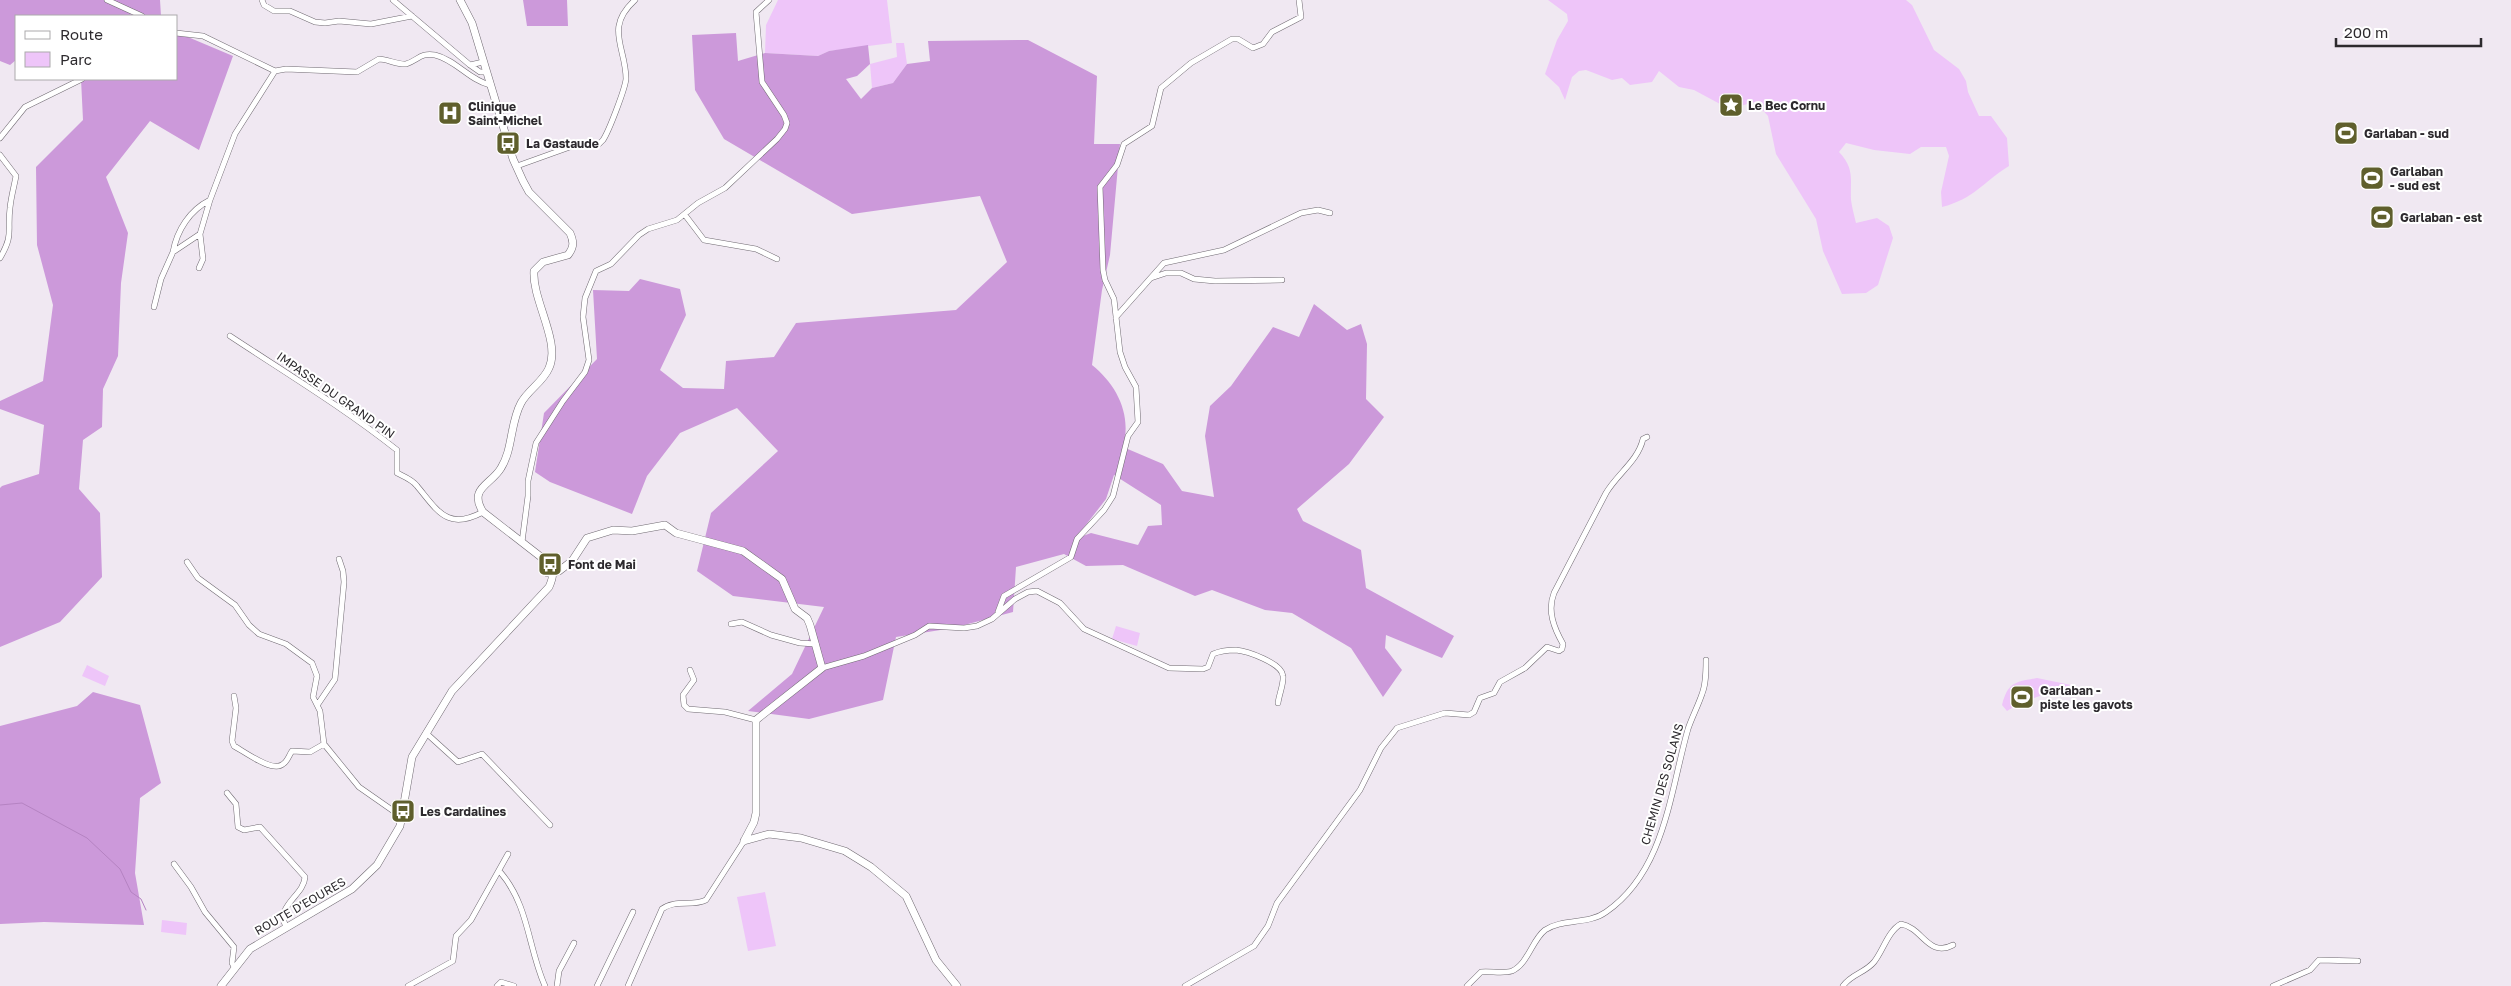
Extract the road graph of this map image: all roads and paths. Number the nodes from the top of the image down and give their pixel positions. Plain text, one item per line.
1 (107, 0) edge
2 (262, 0) edge
3 (393, 0) edge
4 (460, 0) edge
5 (635, 0) edge
6 (769, 0) edge
7 (1299, 0) edge
8 (140, 15) edge
9 (412, 16) junction
10 (178, 33) edge
11 (483, 62) junction
12 (470, 66) junction
13 (275, 71) junction
14 (486, 72) junction
15 (80, 80) edge
16 (490, 85) junction
17 (0, 138) edge
18 (0, 155) edge
19 (517, 166) junction
20 (210, 200) junction
21 (1330, 213) dead end
22 (685, 215) junction
23 (200, 234) junction
24 (173, 252) junction
25 (0, 258) edge
26 (777, 259) dead end
27 (199, 268) dead end
28 (1150, 279) junction
29 (1282, 280) dead end
30 (154, 307) dead end
31 (1116, 317) junction
32 (230, 336) dead end
33 (1646, 437) dead end
34 (483, 512) junction
35 (522, 542) junction
36 (339, 559) dead end
37 (187, 562) dead end
38 (551, 573) junction
39 (998, 612) junction
40 (731, 624) dead end
41 (816, 644) junction
42 (1706, 660) dead end
43 (822, 668) junction
44 (690, 670) dead end
45 (234, 696) dead end
46 (1278, 703) dead end
47 (318, 704) junction
48 (756, 720) junction
49 (426, 733) junction
50 (324, 744) junction
51 (227, 793) dead end
52 (402, 817) junction
53 (550, 825) dead end
54 (744, 841) junction
55 (508, 854) dead end
56 (174, 864) dead end
57 (501, 873) dead end
58 (634, 912) dead end
59 (286, 927) junction
60 (574, 943) dead end
61 (1953, 945) dead end
62 (2358, 961) dead end
63 (234, 967) junction
64 (2293, 978) junction
65 (2295, 984) dead end
66 (221, 986) edge
67 (408, 986) edge
68 (497, 986) edge
69 (514, 986) edge
70 (545, 986) edge
71 (557, 986) edge
72 (597, 986) edge
73 (628, 986) edge
74 (957, 986) edge
75 (1184, 986) edge
76 (1467, 986) edge
77 (1843, 986) edge
78 (2273, 986) edge

1 - 8 street
2 - 9 street
3 - 9 street
4 - 11 street
5 - 19 street
6 - 22 street
7 - 31 street
9 - 12 street
10 - 13 street
11 - 12 street
11 - 14 street
12 - 14 street
13 - 16 street
13 - 20 street
14 - 16 street
15 - 17 street
16 - 19 street
18 - 25 street
19 - 34 street
20 - 23 street
20 - 24 street
21 - 28 street
22 - 26 street
22 - 35 street
23 - 24 street
23 - 27 street
24 - 30 street
28 - 29 street
28 - 31 street
31 - 39 street
32 - 34 street, IMPASSE DU GRAND PIN
33 - 75 street
34 - 35 street
35 - 38 street
36 - 47 street
37 - 47 street
38 - 41 street
38 - 49 street, ROUTE D'EOURES
39 - 43 street
39 - 46 street
40 - 41 street
41 - 43 street
42 - 76 street, CHEMIN DES SOLANS
43 - 48 street
44 - 48 street
45 - 50 street
47 - 50 street
48 - 54 street
49 - 52 street, ROUTE D'EOURES
49 - 53 street
50 - 52 street
51 - 59 street
52 - 59 street, ROUTE D'EOURES
54 - 73 street
54 - 74 street
55 - 67 street
56 - 63 street
57 - 70 street
58 - 72 street
59 - 63 street, ROUTE D'EOURES
60 - 71 street
61 - 77 street
62 - 64 street
63 - 66 street, ROUTE D'EOURES
64 - 65 street
64 - 78 street
68 - 69 street

